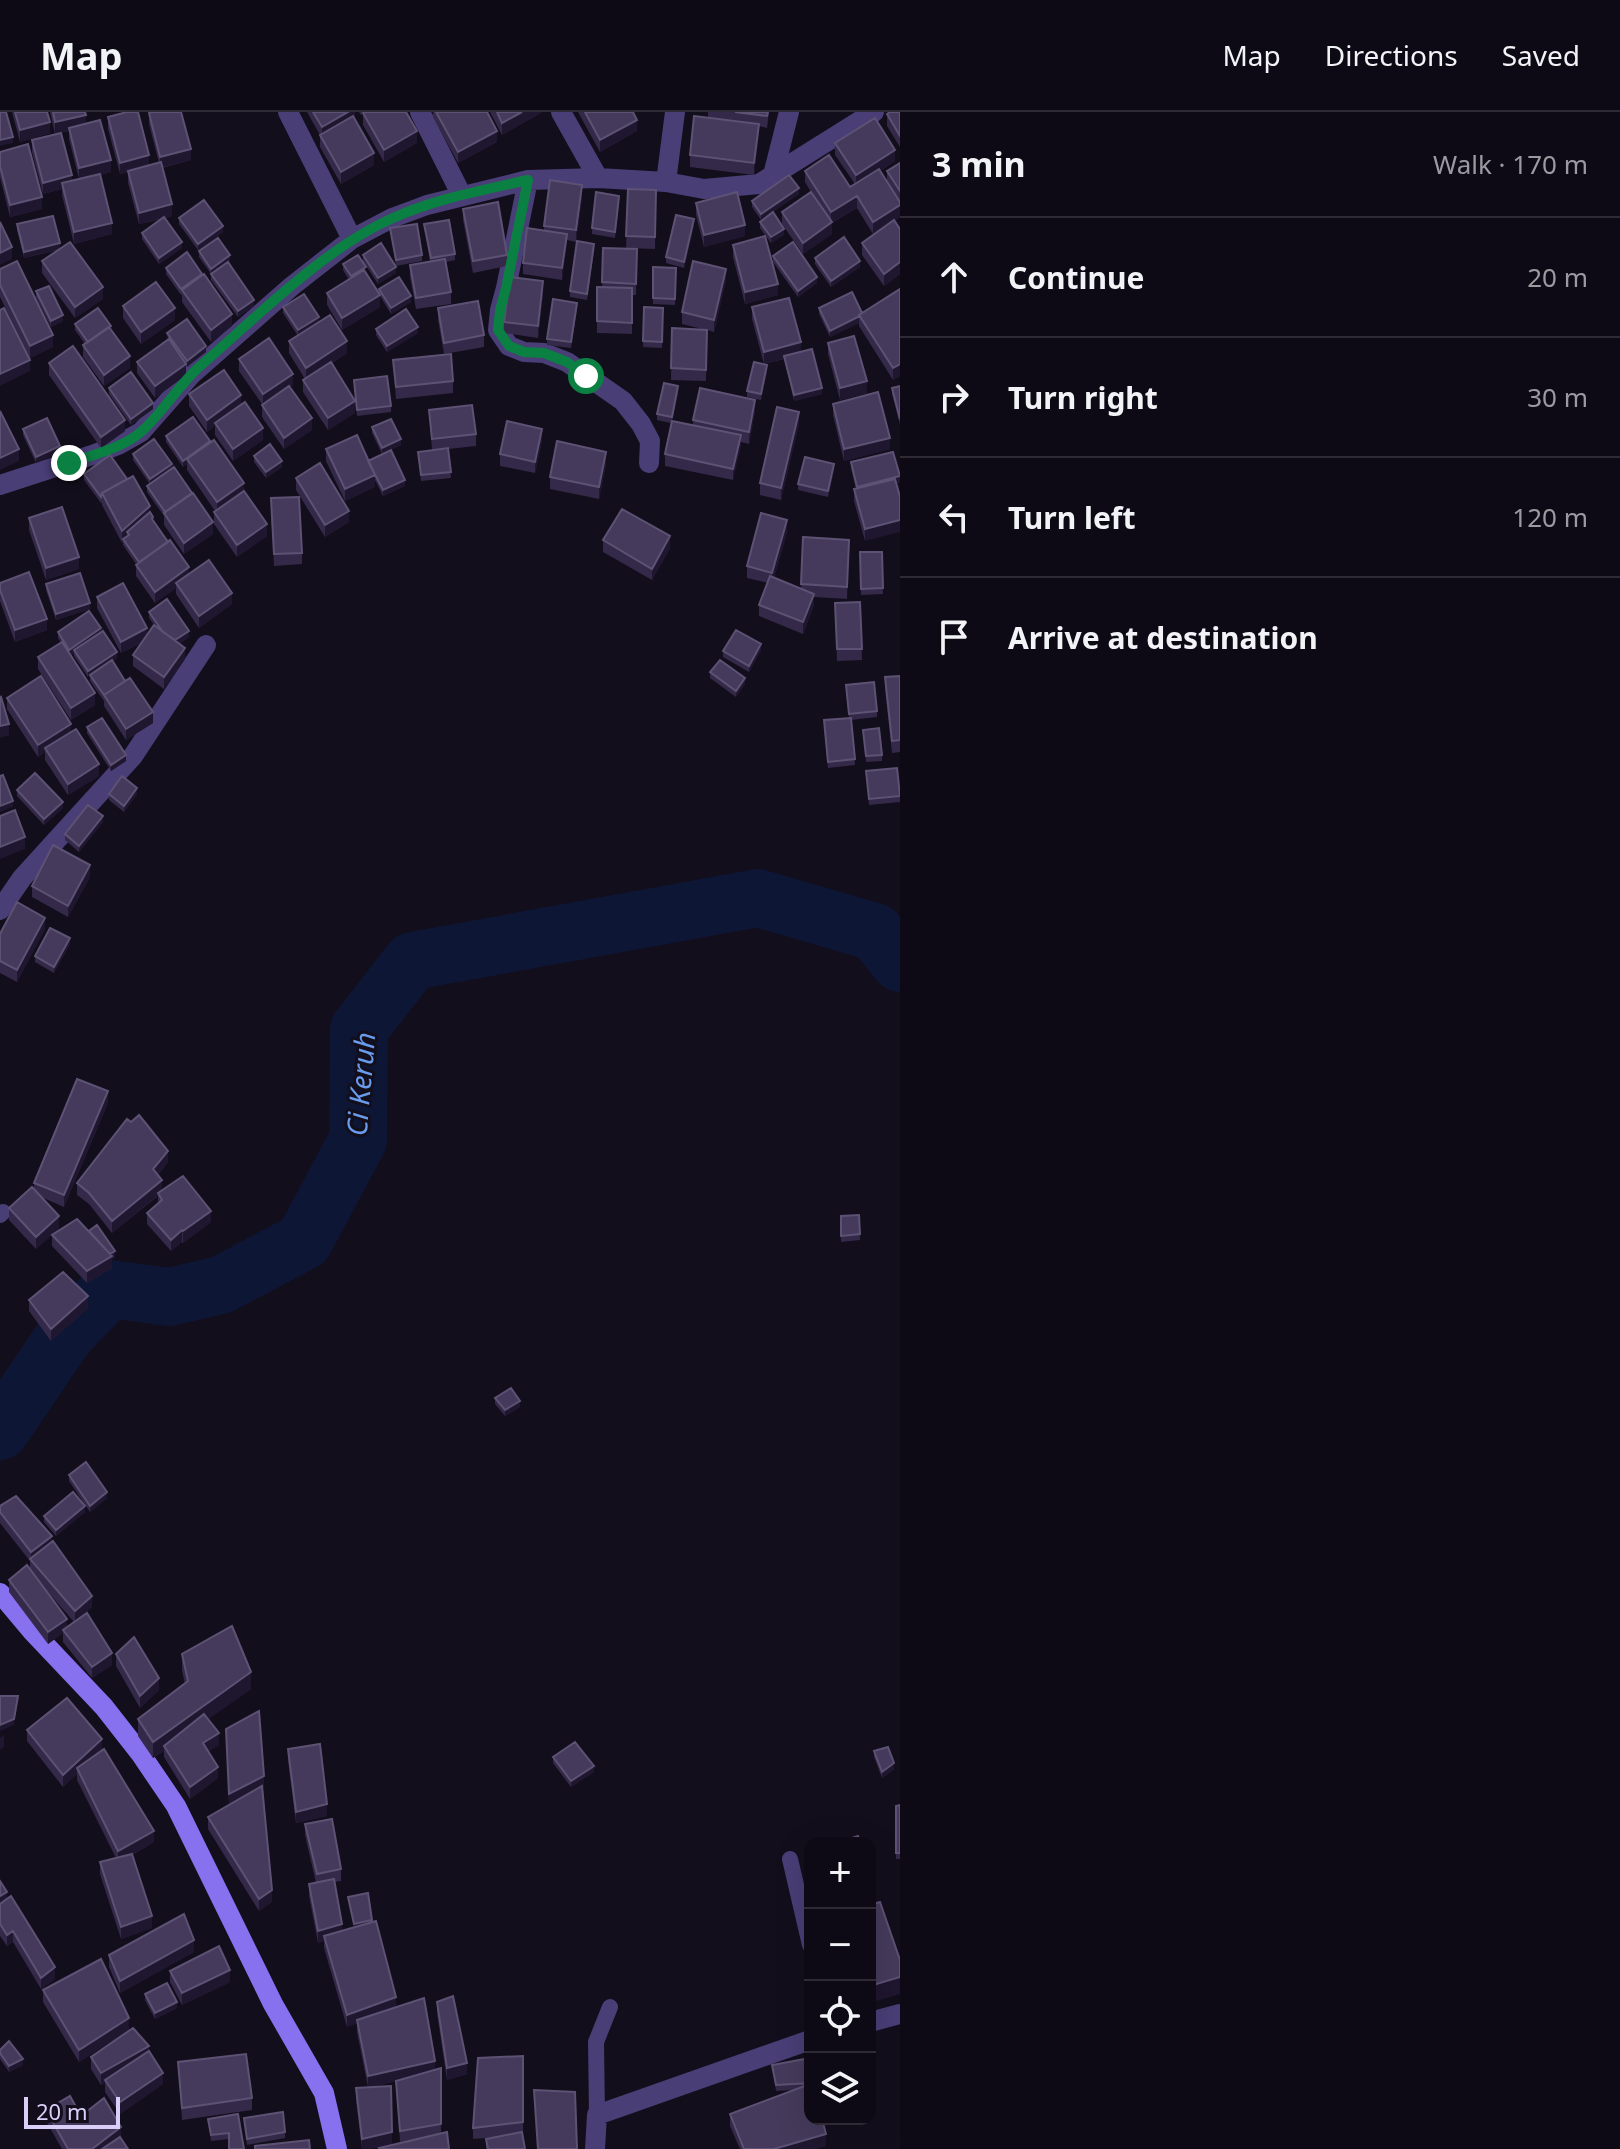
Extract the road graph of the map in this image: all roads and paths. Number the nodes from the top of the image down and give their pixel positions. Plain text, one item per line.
1 (288, 112) edge
2 (420, 112) edge
3 (561, 112) edge
4 (675, 112) edge
5 (789, 112) edge
6 (874, 112) edge
7 (773, 175) junction
8 (598, 178) junction
9 (528, 180) junction
10 (666, 182) junction
11 (462, 196) junction
12 (352, 239) junction
13 (649, 463) dead end
14 (0, 485) edge
15 (206, 645) dead end
16 (0, 910) edge
17 (0, 1593) edge
18 (790, 1859) dead end
19 (804, 1919) edge
20 (610, 2007) dead end
21 (900, 2014) edge
22 (876, 2020) edge
23 (804, 2042) edge
24 (597, 2115) junction
25 (337, 2149) edge
26 (595, 2149) edge

1 - 12 street
2 - 11 street
3 - 8 street
4 - 10 street
5 - 7 street
6 - 7 street
7 - 10 street
8 - 9 street
8 - 10 street
9 - 11 street
9 - 13 street
11 - 12 street
12 - 14 street
15 - 16 street
17 - 25 street
18 - 19 lane
20 - 24 lane
21 - 22 street
23 - 24 street
24 - 26 street

